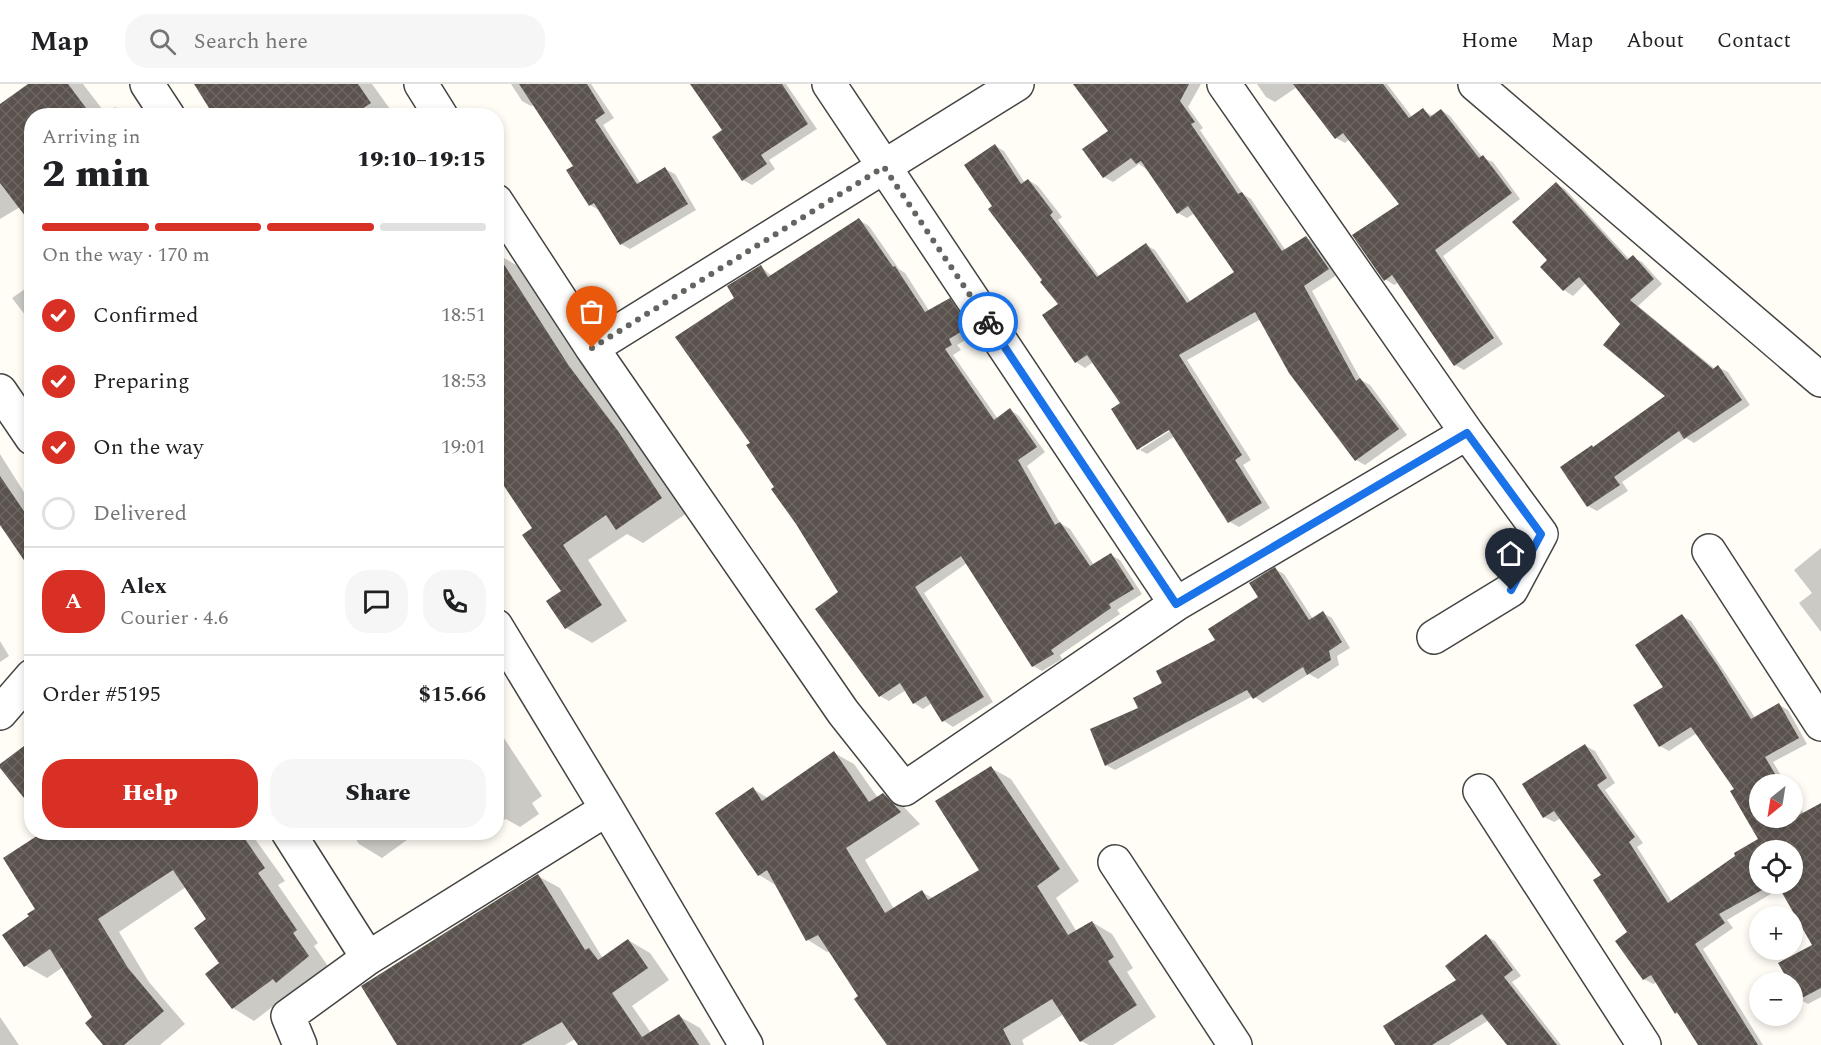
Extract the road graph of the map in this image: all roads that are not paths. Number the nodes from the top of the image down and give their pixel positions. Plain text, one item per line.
1 (147, 84) edge
2 (421, 84) edge
3 (829, 84) edge
4 (1017, 84) edge
5 (1224, 84) edge
6 (1474, 84) edge
7 (163, 108) edge
8 (436, 108) edge
9 (884, 167) junction
10 (504, 213) edge
11 (592, 348) junction
12 (1821, 380) edge
13 (0, 391) edge
14 (24, 426) edge
15 (1467, 433) junction
16 (1709, 550) dead end
17 (1176, 604) junction
18 (1434, 637) dead end
19 (504, 639) edge
20 (24, 685) edge
21 (0, 713) edge
22 (1821, 724) edge
23 (1480, 791) dead end
24 (607, 808) junction
25 (293, 840) edge
26 (1115, 862) dead end
27 (368, 958) junction
28 (300, 1045) edge
29 (746, 1045) edge
30 (1235, 1045) edge
31 (1644, 1045) edge

1 - 7 street
2 - 8 street
3 - 9 street
4 - 9 street
5 - 15 street
6 - 12 street
9 - 11 street
9 - 17 street
10 - 11 street
11 - 17 street
13 - 14 street
15 - 17 street
15 - 18 street
16 - 22 street
19 - 24 street
20 - 21 street
23 - 31 street
24 - 27 street
24 - 29 street
25 - 27 street
26 - 30 street
27 - 28 street

